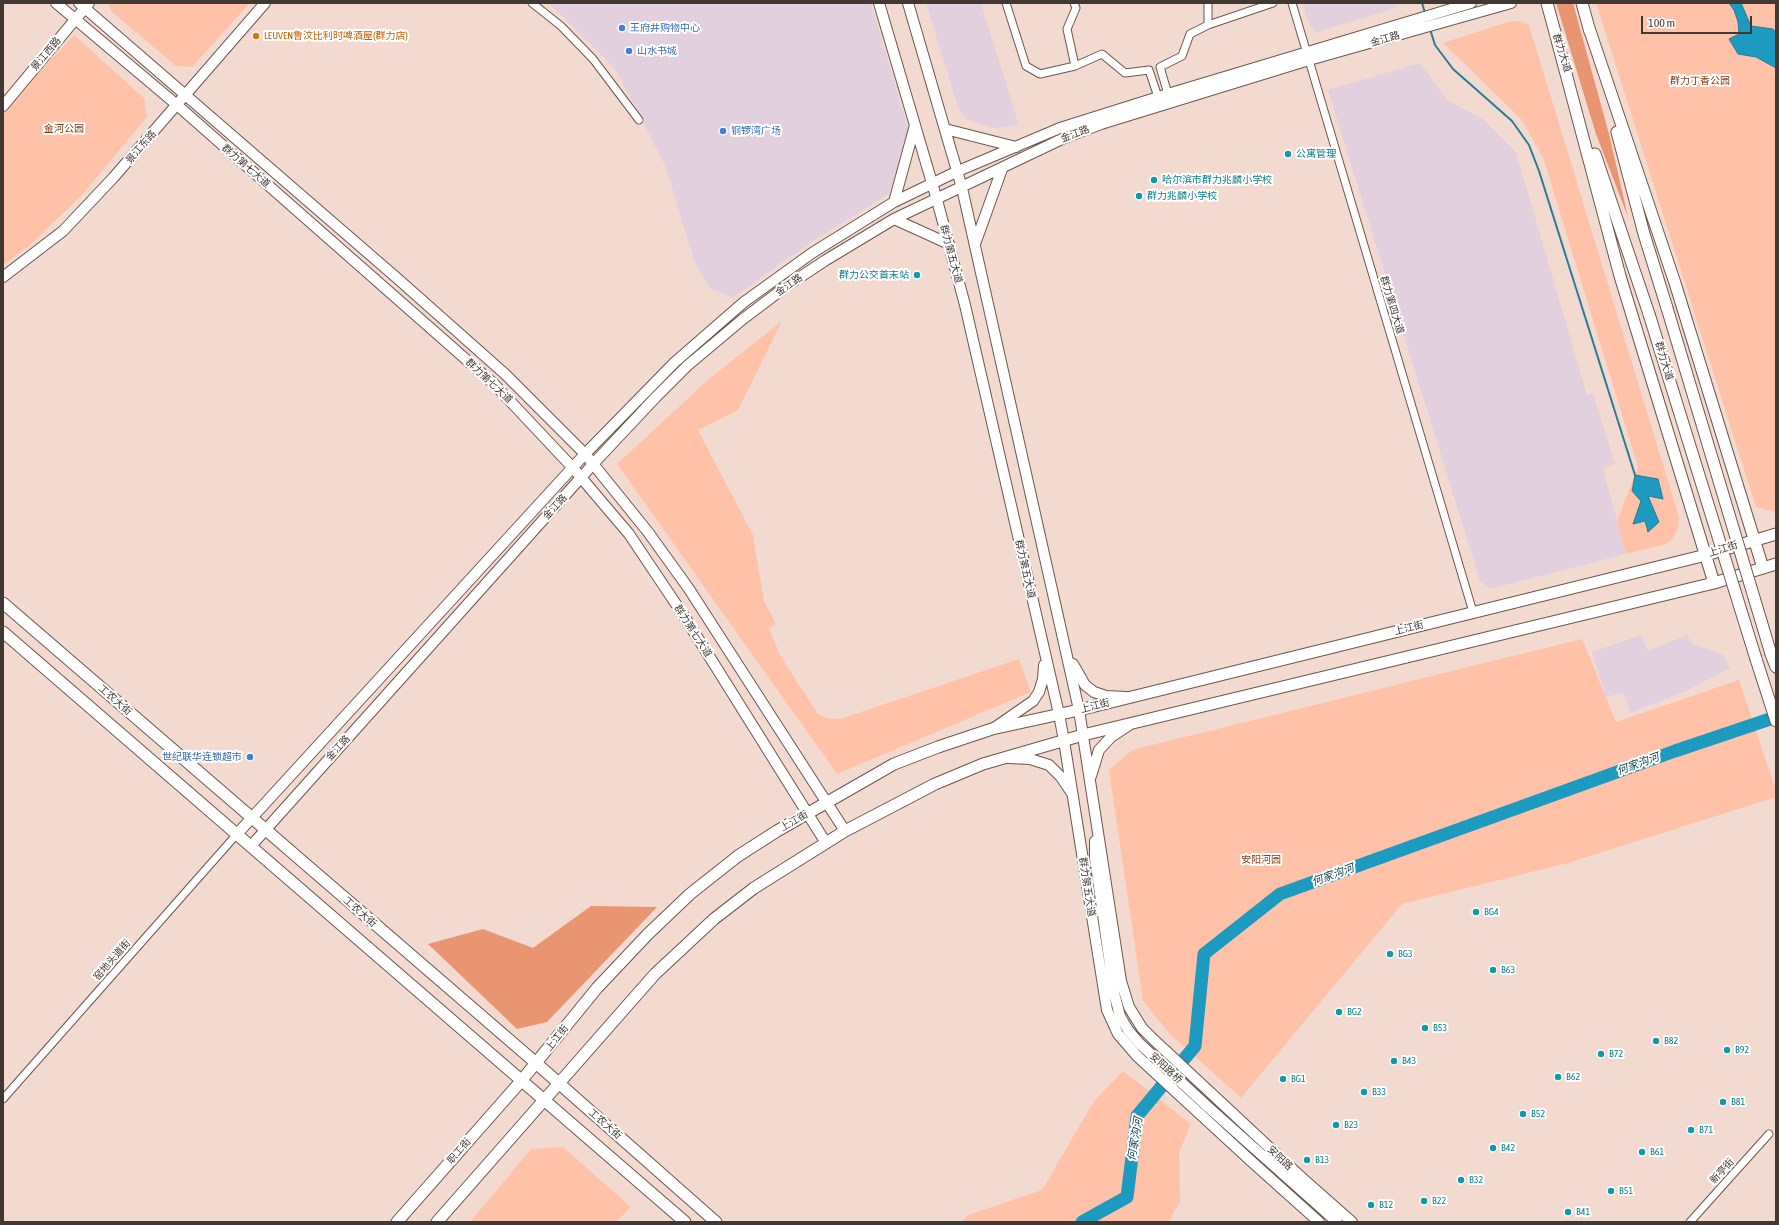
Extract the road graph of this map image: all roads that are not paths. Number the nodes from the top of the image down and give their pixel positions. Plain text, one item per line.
1 (56, 3) edge
2 (265, 3) edge
3 (532, 3) edge
4 (879, 3) edge
5 (908, 3) edge
6 (1006, 3) edge
7 (1074, 3) edge
8 (1208, 3) edge
9 (1273, 3) edge
10 (1292, 3) edge
11 (1471, 3) edge
12 (1511, 3) edge
13 (1546, 3) edge
14 (1582, 3) edge
15 (84, 5) edge
16 (1439, 18) junction
17 (75, 19) junction
18 (1208, 25) junction
19 (1588, 25) junction
20 (1557, 40) junction
21 (1308, 56) junction
22 (1075, 66) junction
23 (1168, 94) junction
24 (186, 95) junction
25 (1158, 97) junction
26 (177, 105) junction
27 (3, 106) edge
28 (639, 120) dead end
29 (915, 125) junction
30 (946, 129) junction
31 (1016, 147) junction
32 (1002, 169) junction
33 (958, 171) junction
34 (932, 183) junction
35 (962, 188) junction
36 (937, 200) junction
37 (894, 202) junction
38 (894, 219) junction
39 (949, 244) junction
40 (975, 244) junction
41 (3, 277) edge
42 (586, 454) junction
43 (594, 463) junction
44 (573, 468) junction
45 (582, 477) junction
46 (1776, 534) edge
47 (1754, 540) junction
48 (1706, 555) junction
49 (1776, 564) edge
50 (1763, 568) junction
51 (1714, 583) junction
52 (3, 603) edge
53 (1473, 612) junction
54 (3, 632) edge
55 (1045, 653) junction
56 (1066, 653) junction
57 (1776, 667) edge
58 (1128, 698) junction
59 (1079, 710) junction
60 (1059, 714) junction
61 (1776, 721) edge
62 (1131, 724) junction
63 (992, 729) junction
64 (1083, 735) junction
65 (1064, 741) junction
66 (1004, 758) junction
67 (1090, 782) junction
68 (1073, 795) junction
69 (827, 802) junction
70 (1095, 811) junction
71 (808, 813) junction
72 (251, 819) junction
73 (265, 830) junction
74 (845, 831) junction
75 (237, 834) junction
76 (826, 843) junction
77 (250, 846) junction
78 (536, 1063) junction
79 (522, 1080) junction
80 (560, 1084) junction
81 (1209, 1092) joint
82 (3, 1099) edge
83 (546, 1101) junction
84 (1769, 1134) dead end
85 (397, 1222) edge
86 (437, 1222) edge
87 (685, 1222) edge
88 (716, 1222) edge
89 (1319, 1222) edge
90 (1337, 1222) edge
91 (1352, 1222) edge
92 (1690, 1222) edge

1 - 17 main road, 群力第七大道
2 - 24 main road, 景江东路
3 - 28 street
4 - 29 main road, 群力第五大道
5 - 30 main road, 群力第五大道
6 - 22 street
7 - 22 street
8 - 18 street
9 - 18 street
10 - 21 street, 群力第四大道
11 - 16 main road, 金江路
12 - 16 main road, 金江路
13 - 20 main road, 群力大道
14 - 19 main road, 群力大道
15 - 17 main road, 景江西路
15 - 24 main road, 群力第七大道
16 - 21 main road, 金江路
17 - 26 main road, 群力第七大道
17 - 27 main road, 景江西路
18 - 23 street
19 - 47 main road
19 - 57 main road, 群力大道, bridge
20 - 48 main road
20 - 61 main road, 群力大道, bridge
21 - 23 main road, 金江路
21 - 32 main road, 金江路
21 - 53 street, 群力第四大道
22 - 25 street
23 - 25 main road, 金江路
24 - 26 main road, 景江东路
24 - 42 main road, 群力第七大道
25 - 31 main road, 金江路
26 - 41 main road, 景江东路
26 - 44 main road, 群力第七大道
29 - 34 main road, 群力第五大道
29 - 37 main road
30 - 31 main road
30 - 33 main road, 群力第五大道
31 - 33 main road, 金江路
32 - 35 main road, 金江路
32 - 40 main road
33 - 34 main road, 金江路
33 - 35 main road, 群力第五大道
34 - 36 main road, 群力第五大道
34 - 37 main road, 金江路
35 - 36 main road, 金江路
35 - 40 main road, 群力第五大道
36 - 38 main road, 金江路
36 - 39 main road, 群力第五大道
37 - 42 main road, 金江路
38 - 39 main road
38 - 43 main road, 金江路
39 - 55 main road, 群力第五大道
40 - 56 main road, 群力第五大道
42 - 43 main road, 群力第七大道
42 - 44 main road, 金江路
43 - 45 main road, 金江路
43 - 69 main road, 群力第七大道
44 - 45 main road, 群力第七大道
44 - 72 main road, 金江路
45 - 71 main road, 群力第七大道
45 - 73 main road, 金江路
46 - 47 main road, 上江街
47 - 48 main road, 上江街
47 - 50 main road
48 - 51 main road
48 - 53 main road, 上江街
49 - 50 main road
50 - 51 main road
51 - 62 main road
52 - 72 main road, 工农大街
53 - 58 main road, 上江街
54 - 75 main road
55 - 60 main road, 群力第五大道
55 - 63 main road
56 - 58 main road
56 - 59 main road, 群力第五大道
58 - 59 main road, 上江街
59 - 60 main road, 上江街
59 - 64 main road, 群力第五大道
60 - 63 main road, 上江街
60 - 65 main road, 群力第五大道
62 - 64 main road
62 - 67 main road
63 - 69 main road, 上江街
64 - 65 main road
64 - 67 main road, 群力第五大道
65 - 66 main road
65 - 68 main road, 群力第五大道
66 - 68 main road
66 - 74 main road
67 - 70 main road, 群力第五大道
68 - 89 main road, 群力第五大道
69 - 71 main road, 上江街
69 - 74 main road, 群力第七大道
70 - 81 main road, 群力第五大道
70 - 90 main road, 安阳路桥
71 - 76 main road, 群力第七大道
71 - 78 main road, 上江街
72 - 73 main road, 工农大街
72 - 75 main road, 金江路
73 - 77 main road, 金江路
73 - 78 main road, 工农大街
74 - 76 main road
75 - 77 main road
75 - 82 street, 窑地头道街
76 - 80 main road
77 - 79 main road
78 - 79 main road, 上江街
78 - 80 main road, 工农大街
79 - 83 main road
79 - 85 main road, 职工街
80 - 83 main road
80 - 88 main road, 工农大街
81 - 91 main road, 安阳路
83 - 86 main road
83 - 87 main road
84 - 92 street, 新亭街

